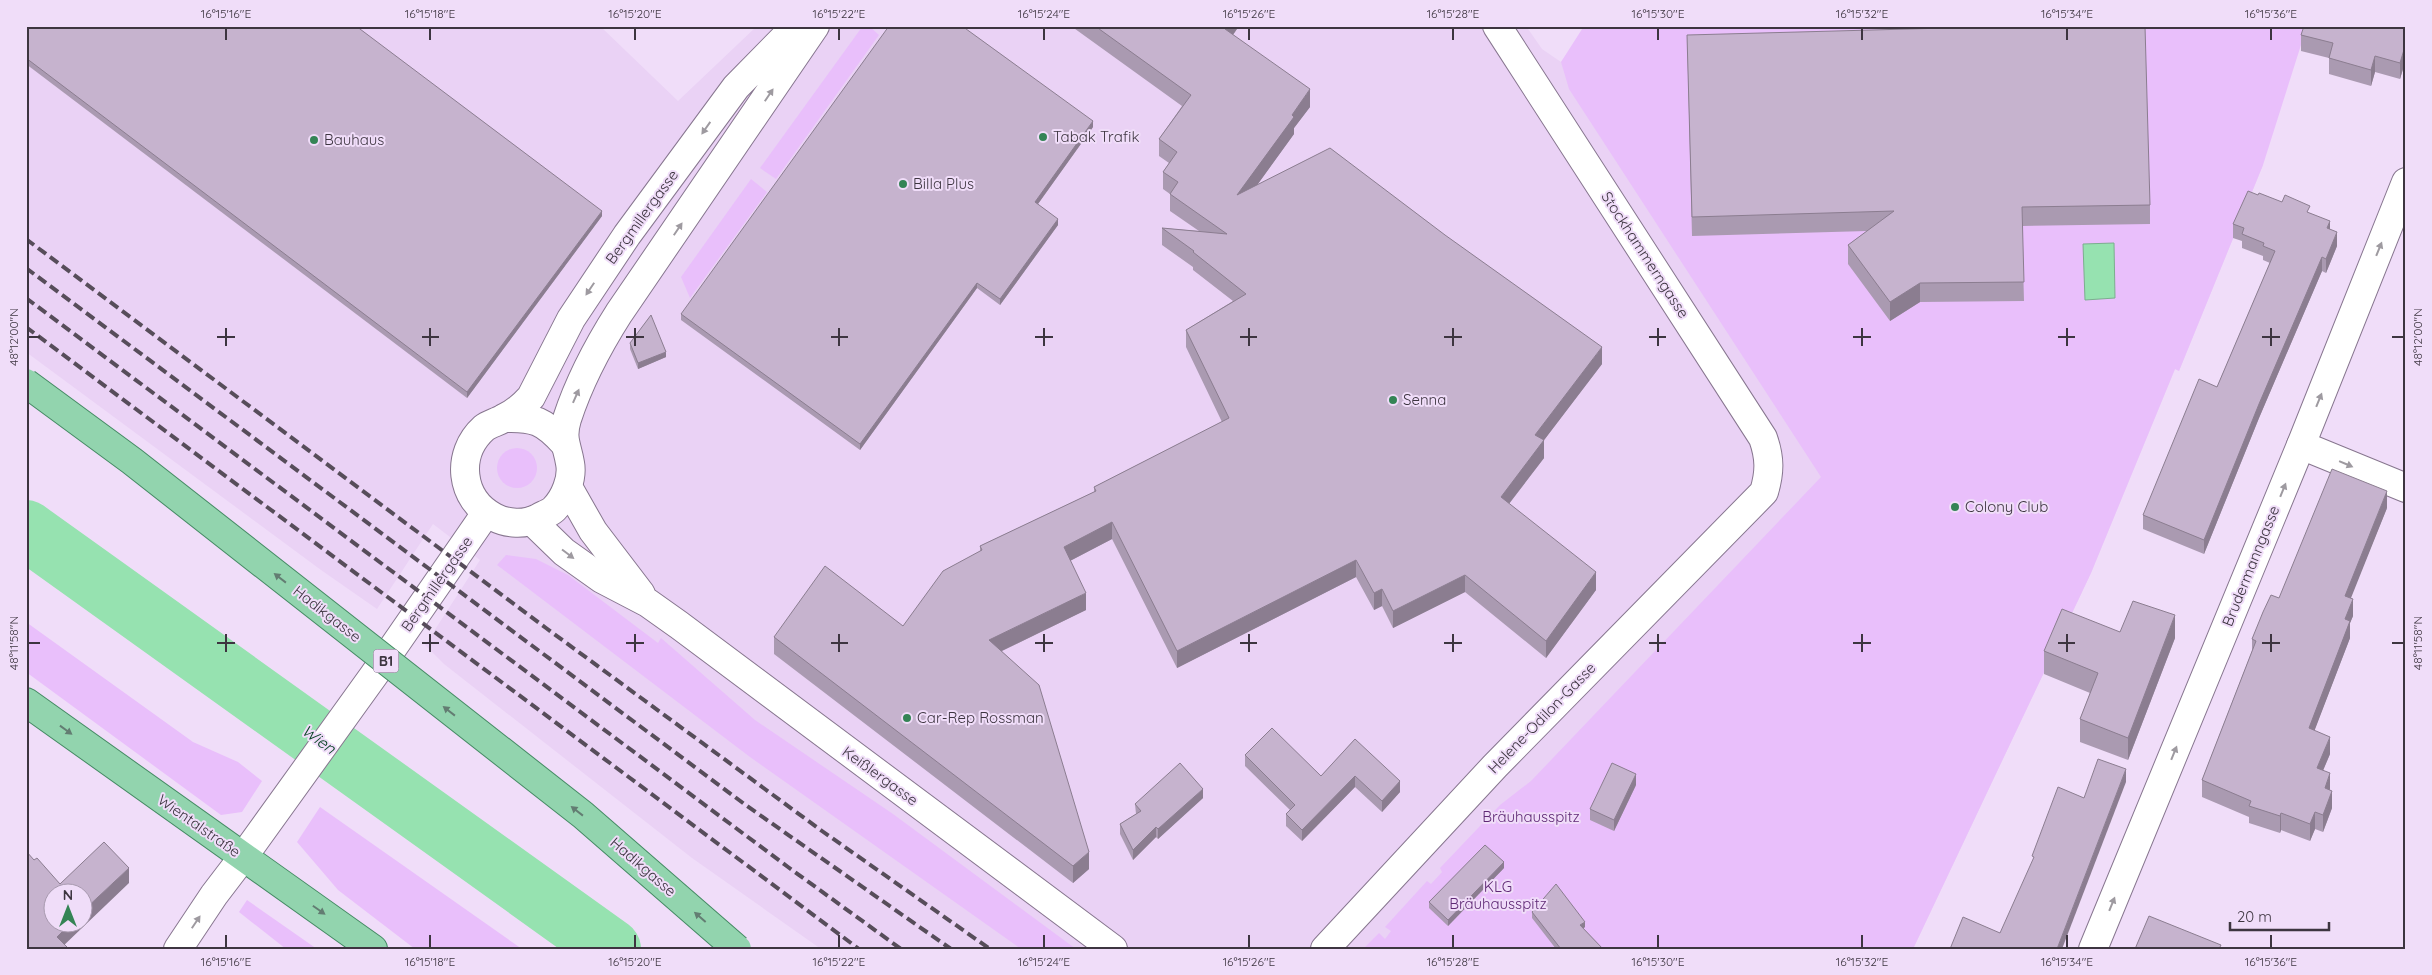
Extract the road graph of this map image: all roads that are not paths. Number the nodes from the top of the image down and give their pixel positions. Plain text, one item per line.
1 (796, 26) edge
2 (816, 26) edge
3 (1497, 26) edge
4 (2406, 182) edge
5 (26, 383) edge
6 (505, 418) junction
7 (564, 443) junction
8 (2301, 445) junction
9 (568, 487) junction
10 (2406, 488) edge
11 (1764, 492) joint
12 (486, 513) junction
13 (532, 521) junction
14 (648, 603) junction
15 (26, 702) edge
16 (243, 857) junction
17 (178, 949) edge
18 (373, 949) edge
19 (737, 949) edge
20 (1113, 949) edge
21 (1325, 949) edge
22 (2093, 949) edge

1 -> 6 street, Bergmillergasse
7 -> 2 street, Bergmillergasse
3 - 11 street, Stockhammerngasse
8 -> 4 street, Brudermanngasse
19 -> 5 main road, Hadikgasse / B1, bridge
6 - 7 street, Bergmillergasse
6 - 12 street, Bergmillergasse
7 - 9 street, Bergmillergasse
8 -> 10 street
22 -> 8 street, Brudermanngasse
9 - 13 street, Bergmillergasse
9 - 14 street, Keißlergasse
11 - 21 street, Helene-Odilon-Gasse
12 - 13 street, Bergmillergasse
12 - 16 street, Bergmillergasse
13 -> 14 street, Keißlergasse
14 - 20 street, Keißlergasse
15 -> 16 main road, Wientalstraße
17 -> 16 street
16 -> 18 main road, Wientalstraße

